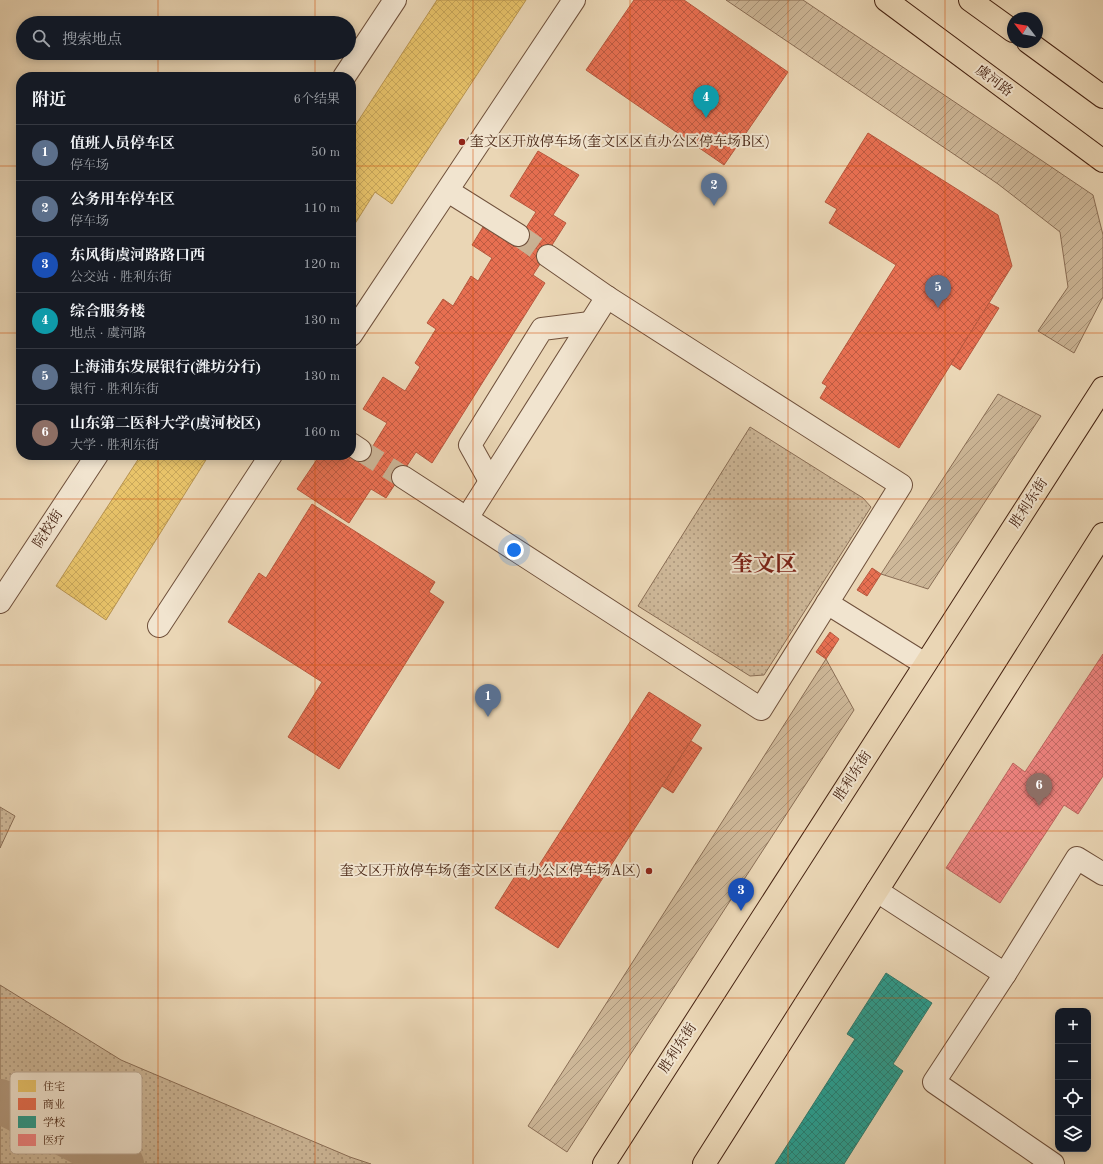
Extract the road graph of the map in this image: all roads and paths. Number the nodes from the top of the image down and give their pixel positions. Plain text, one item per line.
1 (395, 0) edge
2 (574, 0) edge
3 (886, 0) edge
4 (970, 0) edge
5 (1007, 27) edge
6 (1036, 48) edge
7 (356, 59) edge
8 (355, 60) edge
9 (347, 72) edge
10 (1103, 97) edge
11 (1103, 161) edge
12 (448, 191) junction
13 (518, 236) tunnel mouth
14 (548, 256) tunnel mouth
15 (607, 297) junction
16 (590, 323) junction
17 (356, 328) edge
18 (1103, 388) edge
19 (93, 460) edge
20 (268, 460) edge
21 (403, 478) tunnel mouth
22 (490, 481) junction
23 (466, 518) junction
24 (1103, 534) edge
25 (0, 602) edge
26 (827, 603) junction
27 (159, 626) dead end
28 (925, 664) junction
29 (1103, 874) edge
30 (877, 891) junction
31 (1005, 974) junction
32 (604, 1164) edge
33 (704, 1164) edge
34 (1053, 1164) edge

1 - 7 street
2 - 12 street
3 - 11 main road, 虞河路
4 - 5 main road
6 - 10 main road
8 - 9 street
12 - 13 street
12 - 17 street
14 - 15 street
15 - 16 street
15 - 26 street
16 - 22 street
16 - 22 street
18 - 28 main road, 胜利东街
19 - 25 street, 院校街
20 - 27 street
21 - 23 street
22 - 23 street
23 - 26 street
24 - 30 main road
26 - 28 street
28 - 32 main road, 胜利东街
29 - 31 street
30 - 31 street
30 - 33 main road
31 - 34 street

